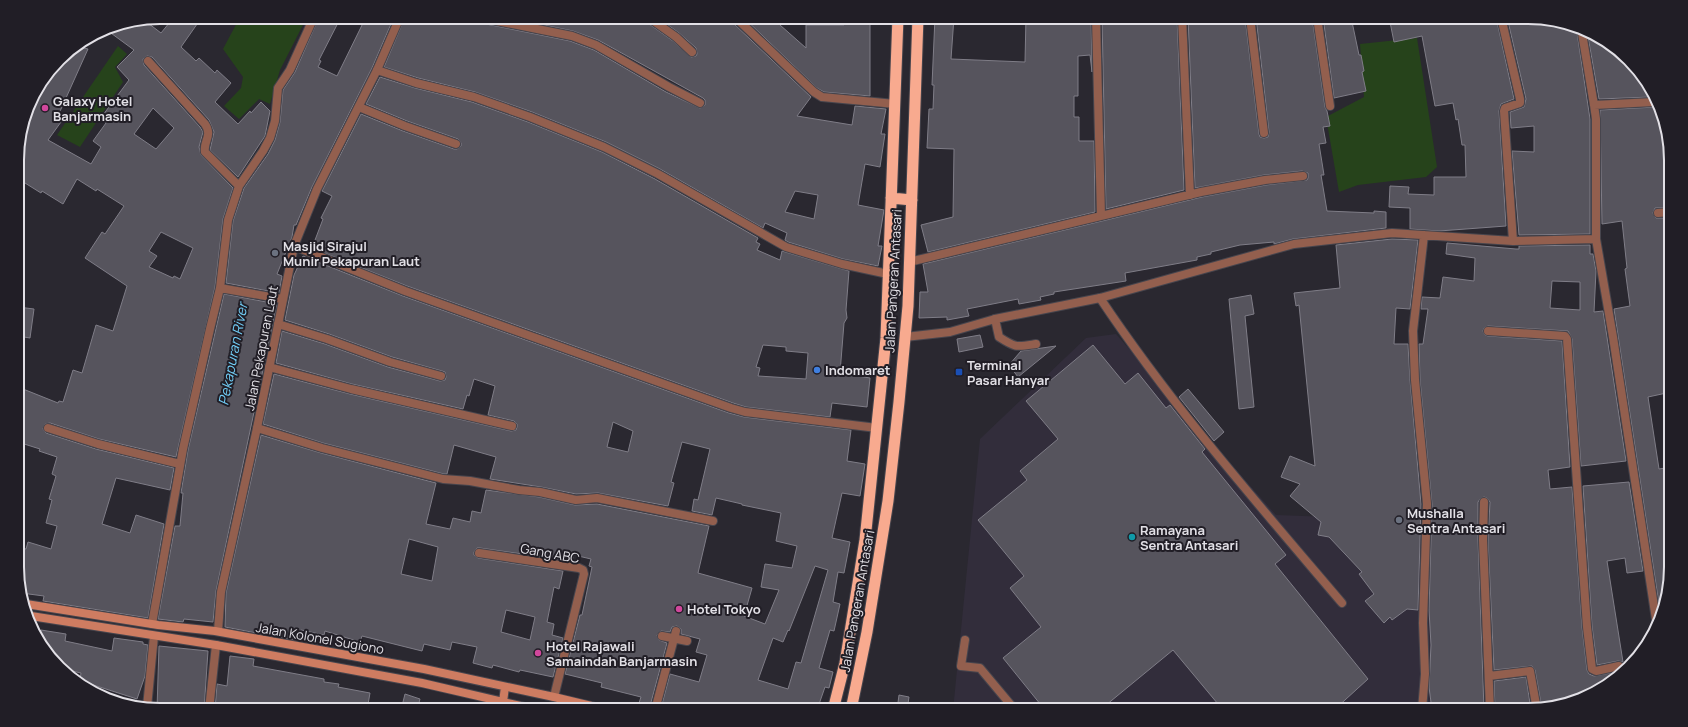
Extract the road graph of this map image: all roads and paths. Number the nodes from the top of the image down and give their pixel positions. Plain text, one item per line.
1 (311, 24) edge
2 (397, 24) edge
3 (512, 24) edge
4 (658, 24) edge
5 (742, 24) edge
6 (898, 24) edge
7 (918, 24) edge
8 (1096, 24) edge
9 (1182, 24) edge
10 (1251, 24) edge
11 (1317, 24) edge
12 (1503, 24) edge
13 (1582, 35) edge
14 (692, 52) dead end
15 (148, 61) dead end
16 (378, 70) junction
17 (1651, 102) edge
18 (700, 103) dead end
19 (895, 104) junction
20 (1594, 105) junction
21 (1330, 106) dead end
22 (359, 107) junction
23 (1264, 133) dead end
24 (456, 144) dead end
25 (1303, 176) dead end
26 (239, 186) junction
27 (1190, 195) junction
28 (891, 198) junction
29 (912, 200) junction
30 (1664, 212) edge
31 (1658, 213) dead end
32 (1101, 216) junction
33 (1424, 235) junction
34 (1596, 239) junction
35 (1513, 241) junction
36 (294, 246) junction
37 (909, 262) junction
38 (888, 274) junction
39 (220, 288) junction
40 (1100, 298) junction
41 (282, 299) junction
42 (995, 319) junction
43 (278, 324) junction
44 (1488, 331) dead end
45 (905, 337) junction
46 (1036, 344) dead end
47 (269, 367) junction
48 (441, 376) dead end
49 (512, 426) dead end
50 (48, 428) dead end
51 (257, 428) junction
52 (877, 428) junction
53 (180, 464) junction
54 (1484, 502) dead end
55 (712, 521) dead end
56 (479, 553) dead end
57 (1342, 602) dead end
58 (30, 605) edge
59 (33, 616) edge
60 (1655, 617) edge
61 (155, 624) junction
62 (216, 631) junction
63 (675, 635) junction
64 (662, 636) dead end
65 (156, 637) junction
66 (965, 640) dead end
67 (687, 642) dead end
68 (215, 645) junction
69 (399, 664) junction
70 (1620, 667) edge
71 (1489, 676) junction
72 (396, 678) junction
73 (505, 687) junction
74 (554, 696) junction
75 (148, 702) edge
76 (503, 702) junction
77 (210, 703) edge
78 (507, 703) edge
79 (581, 703) edge
80 (657, 703) edge
81 (835, 703) edge
82 (852, 703) edge
83 (1009, 703) edge
84 (1423, 703) edge
85 (1490, 703) edge
86 (1536, 703) edge

1 - 26 street
2 - 16 street, Jalan Pekapuran Laut
3 - 18 street
4 - 14 street
5 - 19 street
6 - 19 highway, Jalan Pangeran Antasari
7 - 29 highway, Jalan Pangeran Antasari
8 - 32 street
9 - 27 street
10 - 23 street
11 - 21 street
12 - 35 street
13 - 20 street
15 - 26 street
16 - 22 street, Jalan Pekapuran Laut
16 - 38 street
17 - 20 street
19 - 28 highway, Jalan Pangeran Antasari
20 - 34 street
22 - 24 street
22 - 36 street, Jalan Pekapuran Laut
25 - 27 street
26 - 39 street
27 - 32 street
28 - 29 highway
28 - 38 highway, Jalan Pangeran Antasari
29 - 37 highway, Jalan Pangeran Antasari
30 - 31 street
32 - 37 street
33 - 35 street
33 - 40 street
33 - 84 street
34 - 35 street
34 - 60 street
36 - 41 street, Jalan Pekapuran Laut
36 - 52 street
37 - 45 highway, Jalan Pangeran Antasari
38 - 52 highway, Jalan Pangeran Antasari
39 - 41 street
39 - 53 street
40 - 42 street
40 - 57 street
41 - 43 street, Jalan Pekapuran Laut
42 - 45 street
42 - 46 street
43 - 47 street, Jalan Pekapuran Laut
43 - 48 street
44 - 70 street
45 - 82 highway, Jalan Pangeran Antasari
47 - 49 street
47 - 51 street, Jalan Pekapuran Laut
50 - 53 street
51 - 55 street
51 - 62 street, Jalan Pekapuran Laut
52 - 81 highway, Jalan Pangeran Antasari
53 - 61 street
54 - 71 street
56 - 74 street, Gang ABC
58 - 61 main road, Jalan Kolonel Sugiono
59 - 65 main road, Jalan Kolonel Sugiono
61 - 62 main road, Jalan Kolonel Sugiono
62 - 69 main road, Jalan Kolonel Sugiono
63 - 64 street
63 - 67 street
63 - 80 street
65 - 68 main road, Jalan Kolonel Sugiono
65 - 75 street
66 - 83 street
68 - 72 main road, Jalan Kolonel Sugiono
68 - 77 street
69 - 72 main road
69 - 73 main road, Jalan Kolonel Sugiono
71 - 85 street
71 - 86 street
72 - 76 main road, Jalan Kolonel Sugiono
73 - 74 main road, Jalan Kolonel Sugiono
73 - 76 main road
74 - 79 main road, Jalan Kolonel Sugiono
76 - 78 main road, Jalan Kolonel Sugiono

